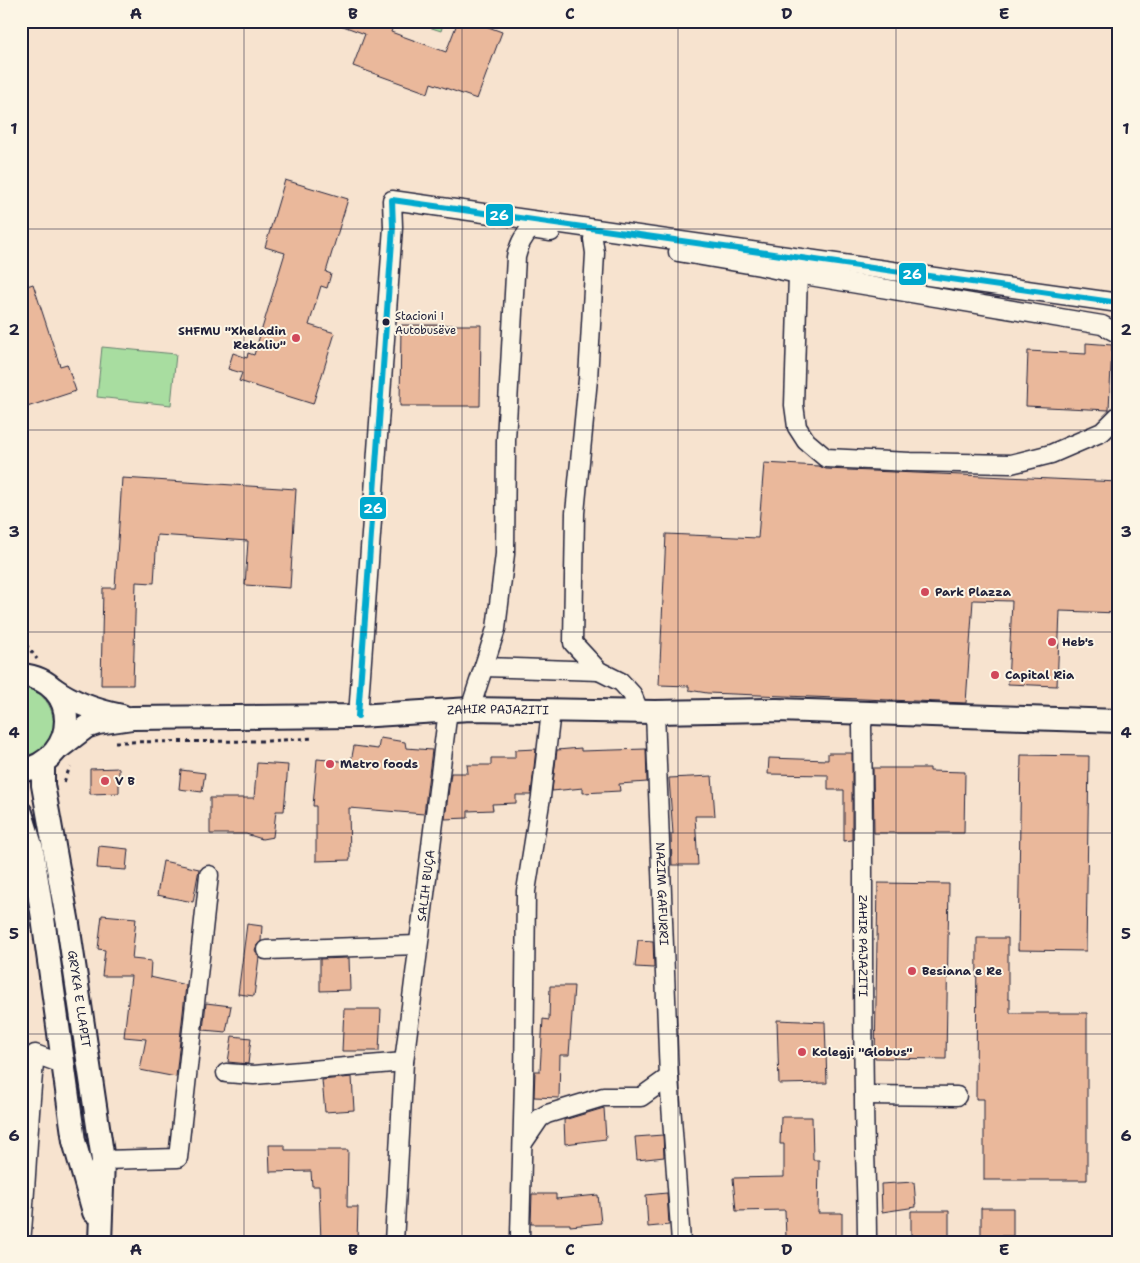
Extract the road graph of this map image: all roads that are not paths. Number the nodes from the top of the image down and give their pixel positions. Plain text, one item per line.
1 (593, 239) junction
2 (798, 274) junction
3 (1119, 303) edge
4 (1119, 334) edge
5 (1119, 415) edge
6 (484, 667) junction
7 (599, 671) junction
8 (21, 675) edge
9 (54, 690) junction
10 (459, 710) junction
11 (551, 711) junction
12 (647, 711) junction
13 (864, 714) junction
14 (358, 716) junction
15 (132, 718) junction
16 (1119, 721) edge
17 (60, 747) junction
18 (43, 763) junction
19 (21, 771) edge
20 (21, 813) edge
21 (209, 875) dead end
22 (418, 945) junction
23 (266, 950) dead end
24 (404, 1062) junction
25 (65, 1065) junction
26 (226, 1073) dead end
27 (668, 1077) junction
28 (864, 1095) junction
29 (957, 1096) dead end
30 (523, 1142) junction
31 (102, 1160) junction
32 (520, 1235) dead end
33 (100, 1238) edge
34 (22, 1242) edge
35 (394, 1242) edge
36 (681, 1242) edge
37 (867, 1242) edge

1 - 2 street
1 - 6 street, SALIH BUÇA
1 - 7 street
2 - 4 street
2 - 5 street
3 - 14 street
6 - 7 street
6 - 10 street, SALIH BUÇA
7 - 12 street
8 - 9 main road, ZAHIR PAJAZITI
9 - 15 main road, ZAHIR PAJAZITI
9 - 17 main road
10 - 11 main road, ZAHIR PAJAZITI
10 - 14 main road, ZAHIR PAJAZITI
10 - 22 street, SALIH BUÇA
11 - 12 main road, ZAHIR PAJAZITI
11 - 30 street
12 - 13 main road, ZAHIR PAJAZITI
12 - 27 street, NAZIM GAFURRI
13 - 16 main road, ZAHIR PAJAZITI
13 - 28 street, ZAHIR PAJAZITI
14 - 15 main road, ZAHIR PAJAZITI
15 - 17 main road, ZAHIR PAJAZITI
17 - 18 main road, ZAHIR PAJAZITI
18 - 19 main road
18 - 31 main road, GRYKA E LLAPIT
20 - 25 main road, GRYKA E LLAPIT
21 - 31 street
22 - 23 street
22 - 24 street, SALIH BUÇA
24 - 26 street
24 - 35 street, SALIH BUÇA
25 - 33 main road, GRYKA E LLAPIT
25 - 34 street
27 - 30 street
27 - 36 street, NAZIM GAFURRI
28 - 29 street
28 - 37 street, ZAHIR PAJAZITI
30 - 32 street
31 - 33 main road, GRYKA E LLAPIT

